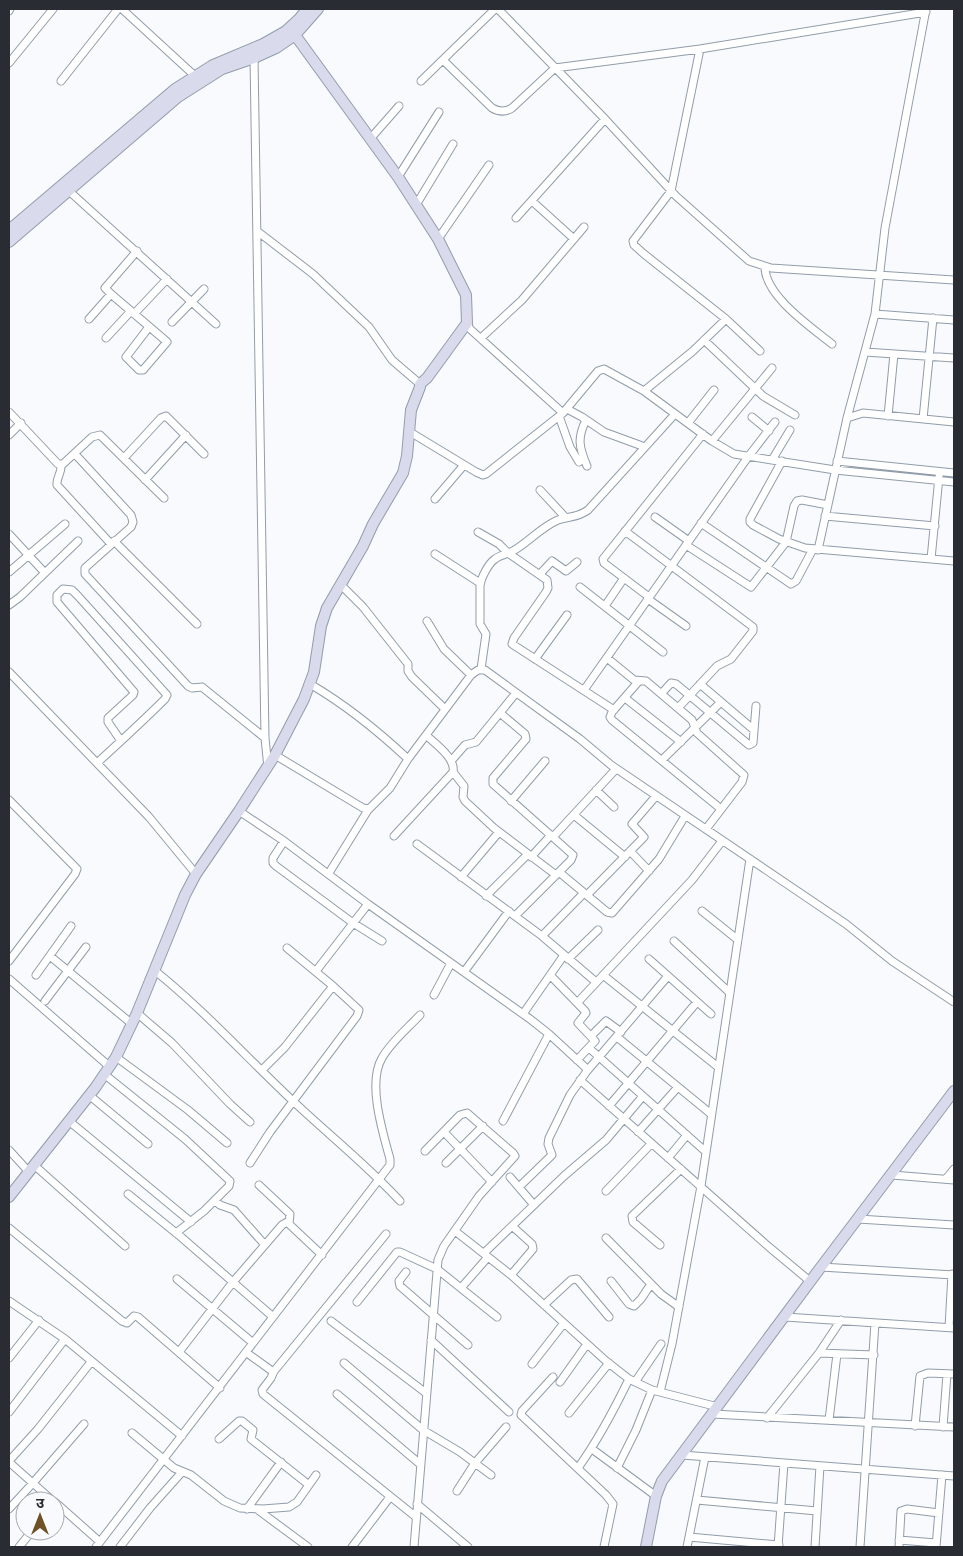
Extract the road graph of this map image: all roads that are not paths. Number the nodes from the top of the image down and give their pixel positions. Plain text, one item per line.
1 (52, 9) edge
2 (118, 9) edge
3 (122, 9) edge
4 (307, 9) edge
5 (318, 9) edge
6 (496, 9) edge
7 (926, 10) edge
8 (295, 35) junction
9 (263, 48) junction
10 (700, 48) junction
11 (254, 58) junction
12 (443, 60) junction
13 (9, 63) edge
14 (555, 68) junction
15 (195, 76) junction
16 (61, 81) dead end
17 (421, 81) dead end
18 (399, 106) dead end
19 (439, 112) dead end
20 (605, 119) junction
21 (370, 139) junction
22 (453, 144) dead end
23 (489, 165) dead end
24 (88, 168) junction
25 (398, 177) junction
26 (70, 191) junction
27 (672, 191) junction
28 (532, 201) junction
29 (416, 205) junction
30 (516, 218) dead end
31 (584, 227) dead end
32 (9, 230) edge
33 (257, 230) junction
34 (438, 239) junction
35 (574, 239) junction
36 (9, 242) edge
37 (137, 251) junction
38 (765, 267) junction
39 (879, 276) junction
40 (167, 279) junction
41 (954, 280) edge
42 (204, 289) dead end
43 (111, 294) junction
44 (192, 302) junction
45 (133, 313) junction
46 (875, 314) junction
47 (933, 318) junction
48 (88, 319) dead end
49 (726, 319) junction
50 (954, 320) edge
51 (172, 322) dead end
52 (216, 324) dead end
53 (467, 324) junction
54 (149, 327) junction
55 (106, 338) dead end
56 (481, 338) junction
57 (704, 340) junction
58 (832, 344) dead end
59 (760, 351) dead end
60 (865, 352) junction
61 (894, 354) junction
62 (929, 357) junction
63 (954, 358) edge
64 (772, 368) dead end
65 (420, 384) junction
66 (754, 389) junction
67 (714, 390) dead end
68 (644, 391) junction
69 (9, 412) edge
70 (563, 413) junction
71 (675, 414) junction
72 (795, 415) dead end
73 (888, 416) junction
74 (582, 417) junction
75 (752, 417) dead end
76 (847, 418) junction
77 (923, 419) junction
78 (775, 422) dead end
79 (954, 422) edge
80 (20, 423) junction
81 (688, 423) junction
82 (769, 430) junction
83 (790, 430) dead end
84 (410, 432) junction
85 (703, 434) junction
86 (9, 435) edge
87 (186, 435) junction
88 (712, 440) junction
89 (645, 447) junction
90 (74, 454) junction
91 (204, 454) dead end
92 (748, 457) junction
93 (124, 458) junction
94 (772, 460) junction
95 (782, 461) junction
96 (837, 461) junction
97 (579, 462) dead end
98 (61, 464) junction
99 (464, 465) junction
100 (587, 466) dead end
101 (835, 470) junction
102 (940, 472) junction
103 (954, 473) edge
104 (146, 480) junction
105 (939, 481) junction
106 (954, 482) edge
107 (540, 490) dead end
108 (164, 498) dead end
109 (434, 499) dead end
110 (828, 505) junction
111 (825, 516) junction
112 (566, 518) junction
113 (655, 518) dead end
114 (701, 523) junction
115 (65, 524) dead end
116 (934, 526) junction
117 (625, 530) junction
118 (478, 532) dead end
119 (9, 534) edge
120 (78, 541) dead end
121 (112, 542) junction
122 (786, 542) junction
123 (687, 543) junction
124 (815, 549) junction
125 (508, 553) junction
126 (435, 554) dead end
127 (29, 556) junction
128 (930, 559) junction
129 (954, 561) edge
130 (577, 562) dead end
131 (672, 565) junction
132 (767, 568) junction
133 (9, 572) edge
134 (45, 573) junction
135 (540, 574) junction
136 (624, 578) junction
137 (480, 583) junction
138 (341, 585) junction
139 (580, 587) dead end
140 (649, 598) junction
141 (9, 605) edge
142 (605, 606) junction
143 (567, 615) dead end
144 (426, 622) dead end
145 (197, 624) dead end
146 (629, 626) junction
147 (686, 626) dead end
148 (662, 652) dead end
149 (607, 658) junction
150 (535, 660) junction
151 (481, 669) junction
152 (9, 672) edge
153 (471, 675) junction
154 (639, 681) junction
155 (310, 684) junction
156 (700, 684) junction
157 (584, 690) junction
158 (516, 693) junction
159 (661, 694) junction
160 (689, 695) junction
161 (625, 698) junction
162 (721, 702) junction
163 (756, 706) dead end
164 (678, 708) junction
165 (446, 709) junction
166 (614, 710) junction
167 (500, 713) junction
168 (710, 713) junction
169 (695, 728) junction
170 (754, 730) junction
171 (426, 735) junction
172 (265, 738) junction
173 (121, 741) junction
174 (681, 742) junction
175 (275, 755) junction
176 (408, 759) junction
177 (662, 760) junction
178 (451, 761) junction
179 (545, 762) dead end
180 (97, 763) junction
181 (268, 768) junction
182 (616, 768) junction
183 (454, 772) junction
184 (596, 790) junction
185 (656, 796) junction
186 (9, 800) edge
187 (511, 801) junction
188 (614, 807) dead end
189 (722, 809) junction
190 (368, 810) junction
191 (239, 812) junction
192 (574, 815) junction
193 (685, 816) junction
194 (706, 829) junction
195 (499, 832) junction
196 (394, 836) dead end
197 (552, 836) junction
198 (284, 841) junction
199 (722, 841) junction
200 (417, 844) dead end
201 (628, 854) junction
202 (530, 855) junction
203 (750, 859) junction
204 (649, 871) junction
205 (329, 873) junction
206 (557, 873) junction
207 (196, 874) junction
208 (461, 877) junction
209 (586, 894) junction
210 (486, 896) junction
211 (368, 904) junction
212 (702, 911) dead end
213 (512, 914) junction
214 (353, 923) junction
215 (71, 926) dead end
216 (598, 930) dead end
217 (542, 936) junction
218 (738, 940) junction
219 (382, 941) dead end
220 (674, 941) dead end
221 (86, 947) dead end
222 (287, 948) dead end
223 (50, 956) junction
224 (566, 957) junction
225 (649, 959) dead end
226 (9, 961) edge
227 (451, 963) junction
228 (154, 970) junction
229 (68, 971) junction
230 (316, 971) junction
231 (464, 972) junction
232 (36, 975) dead end
233 (603, 975) junction
234 (550, 976) junction
235 (668, 976) junction
236 (9, 979) edge
237 (596, 982) junction
238 (333, 986) junction
239 (730, 993) junction
240 (434, 995) dead end
241 (45, 1001) dead end
242 (578, 1002) junction
243 (697, 1002) junction
244 (954, 1002) edge
245 (642, 1006) junction
246 (137, 1013) junction
247 (523, 1014) junction
248 (711, 1014) dead end
249 (420, 1016) dead end
250 (132, 1024) junction
251 (672, 1031) junction
252 (549, 1034) junction
253 (619, 1034) junction
254 (591, 1036) junction
255 (589, 1048) junction
256 (116, 1057) junction
257 (599, 1058) junction
258 (577, 1060) junction
259 (647, 1062) junction
260 (718, 1068) junction
261 (262, 1070) junction
262 (587, 1070) junction
263 (107, 1071) junction
264 (580, 1080) junction
265 (628, 1083) junction
266 (678, 1087) junction
267 (954, 1091) edge
268 (89, 1095) junction
269 (643, 1096) junction
270 (294, 1102) junction
271 (609, 1106) junction
272 (658, 1109) junction
273 (711, 1114) junction
274 (624, 1120) junction
275 (69, 1121) junction
276 (503, 1121) dead end
277 (250, 1122) dead end
278 (483, 1126) junction
279 (444, 1132) junction
280 (638, 1132) junction
281 (687, 1135) junction
282 (227, 1143) dead end
283 (148, 1144) dead end
284 (651, 1144) junction
285 (460, 1149) junction
286 (9, 1150) edge
287 (425, 1151) dead end
288 (706, 1152) junction
289 (668, 1158) junction
290 (250, 1163) dead end
291 (446, 1163) dead end
292 (31, 1169) junction
293 (681, 1169) junction
294 (954, 1169) edge
295 (892, 1174) junction
296 (510, 1177) dead end
297 (379, 1178) junction
298 (946, 1179) junction
299 (954, 1180) edge
300 (492, 1182) junction
301 (259, 1185) dead end
302 (701, 1186) junction
303 (519, 1187) junction
304 (606, 1191) dead end
305 (128, 1194) dead end
306 (9, 1197) edge
307 (215, 1201) junction
308 (400, 1201) dead end
309 (534, 1205) junction
310 (858, 1219) junction
311 (289, 1221) junction
312 (191, 1222) junction
313 (954, 1225) edge
314 (512, 1226) junction
315 (9, 1228) edge
316 (455, 1231) junction
317 (176, 1233) junction
318 (386, 1234) dead end
319 (606, 1238) dead end
320 (265, 1245) junction
321 (660, 1245) dead end
322 (125, 1246) dead end
323 (322, 1254) junction
324 (486, 1255) junction
325 (821, 1267) junction
326 (437, 1269) junction
327 (406, 1272) dead end
328 (953, 1274) edge
329 (511, 1275) junction
330 (177, 1279) dead end
331 (611, 1281) dead end
332 (233, 1282) junction
333 (811, 1282) junction
334 (651, 1284) junction
335 (461, 1288) junction
336 (9, 1301) edge
337 (357, 1302) dead end
338 (544, 1305) junction
339 (679, 1307) junction
340 (212, 1309) junction
341 (433, 1314) junction
342 (272, 1316) junction
343 (609, 1316) dead end
344 (497, 1317) dead end
345 (785, 1317) junction
346 (39, 1320) junction
347 (842, 1320) junction
348 (331, 1321) dead end
349 (564, 1323) junction
350 (875, 1323) junction
351 (952, 1327) edge
352 (65, 1340) junction
353 (431, 1340) junction
354 (253, 1343) junction
355 (588, 1344) junction
356 (661, 1344) dead end
357 (468, 1345) dead end
358 (179, 1352) junction
359 (247, 1353) junction
360 (819, 1354) junction
361 (837, 1354) junction
362 (874, 1354) junction
363 (9, 1358) edge
364 (91, 1362) junction
365 (344, 1363) dead end
366 (609, 1363) junction
367 (532, 1364) dead end
368 (274, 1371) junction
369 (950, 1374) edge
370 (553, 1377) dead end
371 (632, 1380) junction
372 (560, 1382) dead end
373 (220, 1388) junction
374 (652, 1390) junction
375 (660, 1392) junction
376 (426, 1393) junction
377 (337, 1394) dead end
378 (716, 1411) junction
379 (9, 1412) edge
380 (509, 1412) dead end
381 (569, 1413) dead end
382 (767, 1418) junction
383 (829, 1420) junction
384 (869, 1423) junction
385 (84, 1424) dead end
386 (915, 1426) junction
387 (506, 1427) dead end
388 (943, 1427) junction
389 (954, 1427) edge
390 (423, 1430) junction
391 (132, 1433) dead end
392 (182, 1436) junction
393 (219, 1439) dead end
394 (592, 1449) junction
395 (682, 1455) junction
396 (705, 1457) junction
397 (164, 1461) junction
398 (9, 1462) edge
399 (280, 1462) junction
400 (475, 1462) junction
401 (784, 1463) junction
402 (420, 1464) junction
403 (820, 1466) junction
404 (578, 1468) junction
405 (618, 1468) junction
406 (866, 1470) junction
407 (182, 1472) junction
408 (316, 1475) dead end
409 (491, 1475) dead end
410 (942, 1475) junction
411 (954, 1476) edge
412 (32, 1484) junction
413 (309, 1485) junction
414 (40, 1491) edge
415 (457, 1491) dead end
416 (656, 1496) junction
417 (390, 1498) junction
418 (697, 1500) junction
419 (417, 1504) junction
420 (9, 1509) edge
421 (247, 1509) junction
422 (781, 1509) junction
423 (258, 1510) junction
424 (817, 1511) junction
425 (939, 1513) junction
426 (65, 1514) edge
427 (416, 1517) junction
428 (690, 1537) junction
429 (899, 1544) edge
430 (98, 1545) edge
431 (936, 1545) edge
432 (779, 1546) edge
433 (120, 1547) edge
434 (308, 1547) edge
435 (352, 1547) edge
436 (414, 1547) edge
437 (468, 1547) edge
438 (604, 1547) edge
439 (646, 1547) edge
440 (688, 1547) edge
441 (815, 1547) edge
442 (860, 1547) edge

1 - 13 street
2 - 16 street
3 - 15 street
4 - 9 street
5 - 8 street
6 - 12 street
6 - 14 street
7 - 10 street
7 - 39 street
8 - 9 street
8 - 21 street
9 - 11 street
9 - 15 street
10 - 14 street
10 - 27 street
11 - 24 street
11 - 33 street
12 - 14 street
12 - 17 street
14 - 20 street
15 - 24 street
18 - 21 street
19 - 25 street
20 - 27 street
20 - 28 street
21 - 25 street
22 - 29 street
23 - 34 street
24 - 26 street
24 - 32 street
25 - 29 street
26 - 36 street
26 - 37 street
27 - 38 street
27 - 49 street
28 - 30 street
28 - 35 street
29 - 34 street
31 - 35 street
33 - 65 street
33 - 172 street
34 - 53 street
35 - 56 street
37 - 40 street
37 - 43 street
38 - 39 street
38 - 58 street
39 - 41 street
39 - 46 street
40 - 44 street
40 - 45 street
42 - 44 street
43 - 45 street
43 - 48 street
44 - 51 street
44 - 52 street
45 - 54 street
45 - 55 street
46 - 47 street
46 - 60 street
47 - 50 street
47 - 62 street
49 - 57 street
49 - 59 street
53 - 56 street
53 - 65 street
54 - 54 street
56 - 70 street
57 - 66 street
57 - 68 street
60 - 61 street
60 - 76 street
61 - 62 street
61 - 73 street
62 - 63 street
62 - 77 street
64 - 66 street
65 - 84 street
66 - 72 street
66 - 88 street
67 - 81 street
68 - 70 street
68 - 71 street
69 - 80 street
70 - 74 street
70 - 97 street
70 - 99 street
71 - 81 street
71 - 89 street
73 - 76 street
73 - 77 street
74 - 89 street
74 - 100 street
75 - 82 street
76 - 96 street
77 - 79 street
78 - 82 street
80 - 86 street
80 - 98 street
81 - 85 street
82 - 92 street
83 - 94 street
84 - 99 street
84 - 138 street
85 - 88 street
85 - 117 street
87 - 91 street
87 - 93 street
87 - 104 street
88 - 92 street
89 - 112 street
90 - 93 street
90 - 98 street
90 - 121 street
92 - 94 street
92 - 114 street
93 - 104 street
94 - 95 street
95 - 101 street
95 - 122 street
96 - 101 street
96 - 102 street
98 - 121 street
99 - 109 street
101 - 105 street
101 - 110 street
102 - 103 street
102 - 105 street
104 - 108 street
105 - 106 street
105 - 116 street
107 - 112 street
110 - 111 street
110 - 122 street
111 - 116 street
111 - 124 street
112 - 125 street
113 - 123 street
114 - 123 street
114 - 132 street
115 - 127 street
116 - 128 street
117 - 131 street
117 - 136 street
118 - 125 street
119 - 127 street
120 - 134 street
121 - 145 street
121 - 172 street
122 - 124 street
122 - 132 street
123 - 131 street
123 - 132 street
124 - 128 street
124 - 132 street
125 - 135 street
125 - 137 street
126 - 137 street
127 - 133 street
127 - 134 street
128 - 129 street
130 - 135 street
131 - 140 street
131 - 156 street
134 - 141 street
135 - 150 street
136 - 140 street
136 - 142 street
137 - 151 street
138 - 155 street
138 - 165 street
139 - 142 street
140 - 146 street
140 - 147 street
142 - 146 street
143 - 150 street
144 - 153 street
146 - 148 street
146 - 149 street
149 - 154 street
149 - 157 street
150 - 157 street
151 - 153 street
151 - 158 street
152 - 180 street
153 - 165 street
154 - 159 street
154 - 161 street
155 - 175 street
155 - 176 street
156 - 160 street
156 - 162 street
157 - 166 street
158 - 167 street
158 - 182 street
159 - 160 street
159 - 164 street
160 - 164 street
160 - 168 street
161 - 166 street
161 - 174 street
162 - 168 street
162 - 170 street
163 - 170 street
164 - 169 street
165 - 171 street
166 - 177 street
167 - 178 street
167 - 187 street
168 - 169 street
168 - 170 street
169 - 174 street
169 - 189 street
171 - 176 street
171 - 178 street
172 - 181 street
173 - 173 street
173 - 180 street
174 - 177 street
175 - 181 street
175 - 190 street
176 - 190 street
177 - 189 street
178 - 183 street
179 - 187 street
180 - 207 street
181 - 191 street
182 - 184 street
182 - 185 street
183 - 195 street
183 - 196 street
184 - 188 street
184 - 192 street
185 - 193 street
185 - 201 street
186 - 226 street
187 - 197 street
189 - 194 street
190 - 205 street
191 - 198 street
191 - 207 street
192 - 197 street
192 - 201 street
193 - 194 street
193 - 204 street
194 - 199 street
195 - 202 street
195 - 208 street
197 - 202 street
197 - 206 street
198 - 205 street
198 - 214 street
199 - 203 street
199 - 233 street
200 - 208 street
201 - 204 street
201 - 209 street
202 - 206 street
202 - 210 street
203 - 218 street
203 - 244 street
204 - 209 street
205 - 211 street
206 - 209 street
206 - 213 street
207 - 228 street
208 - 210 street
209 - 217 street
210 - 213 street
211 - 214 street
211 - 227 street
212 - 218 street
213 - 217 street
213 - 231 street
214 - 219 street
214 - 230 street
215 - 223 street
216 - 224 street
217 - 224 street
218 - 239 street
220 - 239 street
221 - 229 street
222 - 230 street
223 - 229 street
223 - 232 street
224 - 234 street
224 - 237 street
225 - 235 street
227 - 231 street
227 - 240 street
228 - 246 street
228 - 261 street
229 - 241 street
229 - 250 street
230 - 238 street
231 - 247 street
233 - 237 street
233 - 245 street
234 - 242 street
234 - 247 street
235 - 243 street
235 - 245 street
236 - 263 street
237 - 242 street
238 - 261 street
238 - 270 street
239 - 260 street
242 - 254 street
243 - 248 street
243 - 251 street
245 - 251 street
245 - 253 street
246 - 250 street
246 - 277 street
247 - 252 street
249 - 297 street
250 - 256 street
251 - 259 street
251 - 260 street
252 - 258 street
252 - 276 street
253 - 254 street
253 - 257 street
253 - 259 street
254 - 255 street
255 - 257 street
255 - 258 street
256 - 263 street
256 - 282 street
257 - 262 street
257 - 265 street
258 - 262 street
259 - 265 street
259 - 266 street
260 - 273 street
261 - 270 street
262 - 264 street
263 - 268 street
263 - 307 street
264 - 271 street
264 - 303 street
265 - 269 street
265 - 271 street
266 - 272 street
266 - 273 street
267 - 295 street
268 - 275 street
268 - 283 street
269 - 272 street
269 - 274 street
270 - 290 street
270 - 297 street
271 - 274 street
272 - 280 street
272 - 281 street
273 - 288 street
274 - 280 street
274 - 309 street
275 - 292 street
275 - 312 street
278 - 279 street
278 - 285 street
278 - 300 street
279 - 285 street
279 - 287 street
280 - 284 street
281 - 288 street
281 - 289 street
284 - 289 street
284 - 304 street
285 - 291 street
285 - 300 street
286 - 292 street
288 - 302 street
289 - 293 street
292 - 306 street
292 - 322 street
293 - 302 street
293 - 321 street
294 - 298 street
295 - 298 street
295 - 310 street
296 - 303 street
297 - 308 street
297 - 323 street
298 - 299 street
300 - 316 street
301 - 311 street
302 - 333 street
302 - 339 street
303 - 309 street
305 - 317 street
307 - 312 street
307 - 320 street
309 - 314 street
310 - 313 street
310 - 325 street
311 - 320 street
311 - 323 street
312 - 317 street
314 - 324 street
314 - 329 street
315 - 358 street
316 - 324 street
316 - 326 street
317 - 332 street
318 - 368 street
319 - 334 street
320 - 332 street
323 - 342 street
324 - 329 street
324 - 335 street
325 - 328 street
325 - 333 street
326 - 335 street
326 - 337 street
326 - 341 street
327 - 341 street
328 - 351 street
329 - 338 street
330 - 340 street
331 - 334 street
332 - 340 street
332 - 342 street
333 - 345 street
334 - 339 street
335 - 344 street
336 - 346 street
338 - 343 street
338 - 349 street
339 - 375 street
340 - 354 street
340 - 358 street
341 - 353 street
341 - 357 street
342 - 354 street
345 - 347 street
345 - 378 street
346 - 352 street
346 - 363 street
347 - 350 street
347 - 360 street
348 - 376 street
349 - 355 street
349 - 367 street
350 - 351 street
350 - 362 street
352 - 364 street
352 - 379 street
353 - 376 street
353 - 380 street
354 - 359 street
355 - 366 street
355 - 372 street
356 - 371 street
358 - 373 street
359 - 368 street
359 - 373 street
360 - 361 street
360 - 382 street
361 - 362 street
361 - 383 street
362 - 384 street
364 - 392 street
364 - 398 street
365 - 390 street
366 - 371 street
366 - 381 street
368 - 417 street
369 - 386 street
369 - 388 street
370 - 404 street
371 - 374 street
371 - 394 street
373 - 392 street
374 - 375 street
374 - 405 street
375 - 378 street
376 - 390 street
377 - 402 street
378 - 382 street
378 - 395 street
382 - 383 street
383 - 384 street
384 - 386 street
384 - 406 street
385 - 412 street
386 - 388 street
387 - 400 street
388 - 389 street
390 - 400 street
390 - 402 street
391 - 397 street
392 - 397 street
393 - 399 street
394 - 404 street
394 - 405 street
395 - 396 street
395 - 416 street
396 - 401 street
396 - 418 street
397 - 407 street
397 - 430 street
398 - 412 street
399 - 413 street
399 - 421 street
400 - 409 street
400 - 415 street
401 - 403 street
401 - 422 street
402 - 419 street
403 - 406 street
403 - 424 street
404 - 438 street
405 - 416 street
406 - 410 street
406 - 442 street
407 - 421 street
407 - 433 street
408 - 413 street
410 - 411 street
410 - 425 street
412 - 414 street
412 - 420 street
413 - 423 street
416 - 439 street
417 - 427 street
417 - 435 street
418 - 422 street
418 - 428 street
419 - 427 street
419 - 437 street
421 - 423 street
422 - 424 street
422 - 432 street
423 - 434 street
424 - 441 street
425 - 429 street
425 - 431 street
426 - 430 street
427 - 436 street
428 - 432 street
428 - 440 street
429 - 431 street

